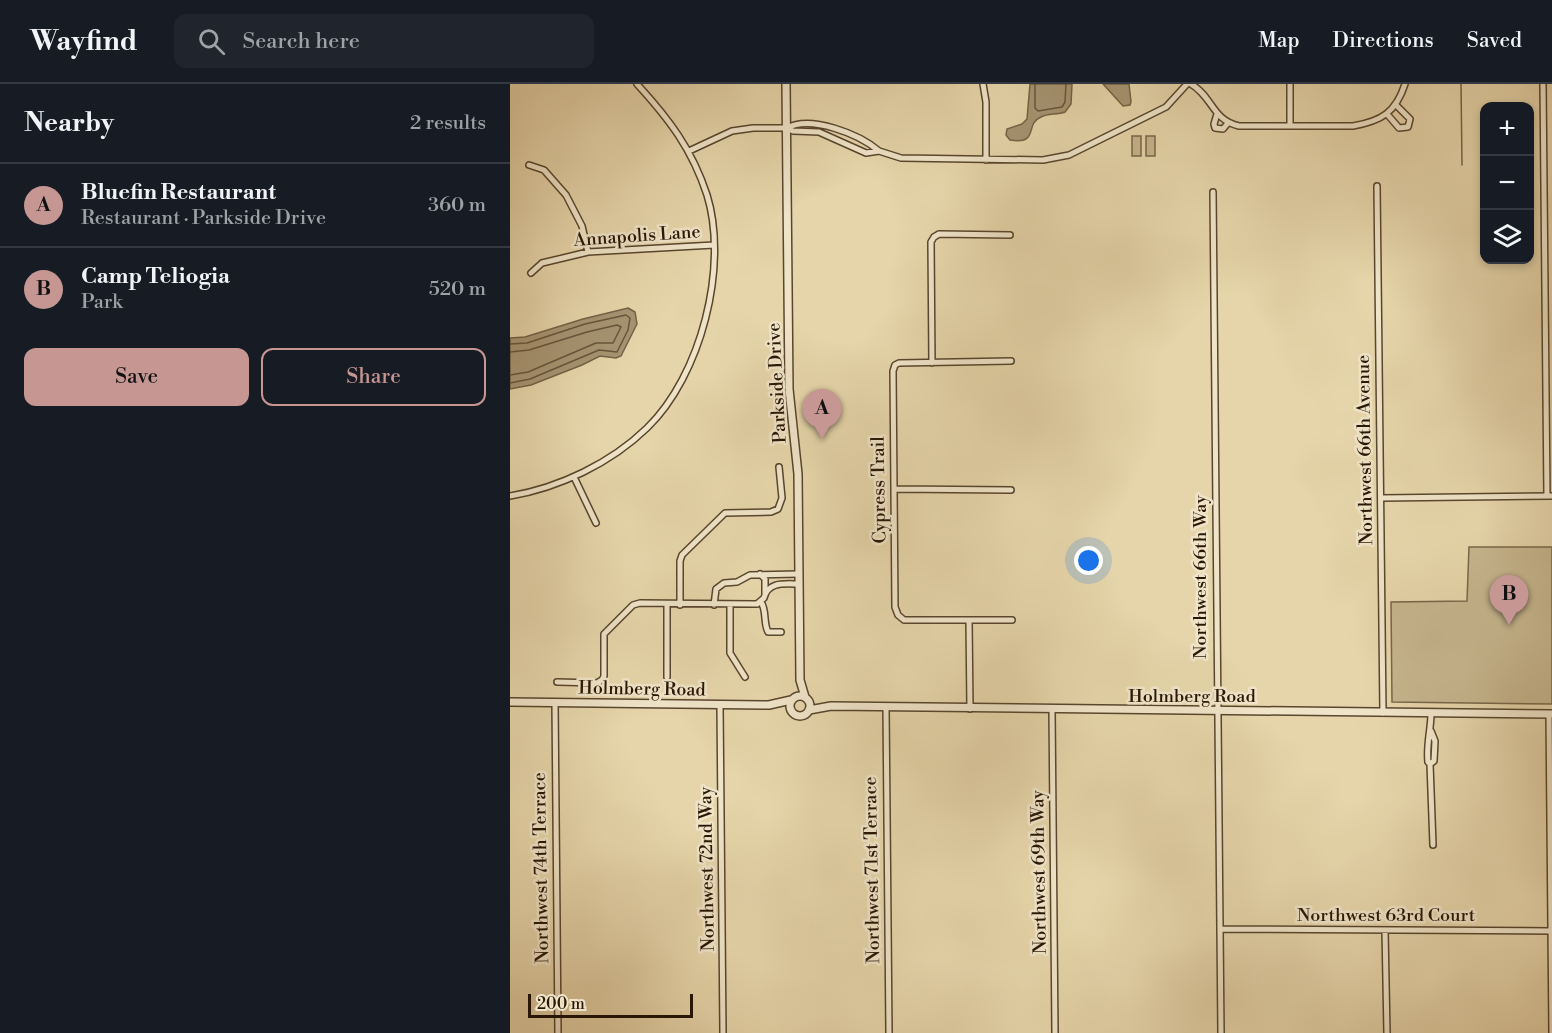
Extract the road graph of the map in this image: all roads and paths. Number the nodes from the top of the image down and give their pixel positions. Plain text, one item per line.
1 (637, 84) edge
2 (786, 84) edge
3 (983, 84) edge
4 (1189, 84) edge
5 (1290, 84) edge
6 (1405, 84) edge
7 (1543, 84) edge
8 (1217, 114) junction
9 (1228, 123) junction
10 (1290, 126) junction
11 (787, 128) junction
12 (844, 132) junction
13 (862, 140) junction
14 (842, 141) junction
15 (858, 149) junction
16 (689, 151) junction
17 (879, 151) junction
18 (986, 160) junction
19 (529, 165) dead end
20 (1377, 186) dead end
21 (1212, 192) dead end
22 (1010, 235) dead end
23 (714, 245) junction
24 (588, 252) junction
25 (531, 273) dead end
26 (1011, 361) dead end
27 (932, 363) junction
28 (779, 467) dead end
29 (574, 477) junction
30 (895, 489) junction
31 (1011, 490) dead end
32 (510, 496) edge
33 (1549, 496) edge
34 (1381, 498) junction
35 (596, 523) dead end
36 (760, 574) junction
37 (799, 574) junction
38 (799, 584) junction
39 (765, 593) junction
40 (761, 602) junction
41 (680, 604) junction
42 (667, 605) junction
43 (714, 605) junction
44 (730, 605) junction
45 (969, 620) junction
46 (1012, 620) dead end
47 (781, 632) dead end
48 (667, 676) dead end
49 (745, 676) dead end
50 (800, 680) junction
51 (557, 682) dead end
52 (806, 698) junction
53 (792, 699) junction
54 (510, 702) edge
55 (555, 702) junction
56 (720, 705) junction
57 (774, 705) junction
58 (831, 706) junction
59 (886, 707) junction
60 (970, 709) junction
61 (809, 710) junction
62 (1052, 710) junction
63 (790, 711) junction
64 (1216, 711) junction
65 (1383, 713) junction
66 (1431, 713) junction
67 (1550, 714) edge
68 (1433, 845) dead end
69 (1220, 929) junction
70 (1386, 930) junction
71 (1551, 931) edge
72 (558, 1033) edge
73 (723, 1033) edge
74 (889, 1033) edge
75 (1055, 1033) edge
76 (1221, 1033) edge
77 (1387, 1033) edge
78 (1552, 1033) edge

1 - 16 street
2 - 11 street, Parkside Drive
3 - 18 street
4 - 8 street
4 - 18 street
5 - 10 street
6 - 10 street
7 - 33 street
8 - 9 street
8 - 9 street
9 - 10 street
11 - 12 street
11 - 14 street
11 - 16 street
11 - 37 street, Parkside Drive
12 - 13 street
12 - 14 street
13 - 15 street
13 - 17 street
14 - 15 street
15 - 17 street
16 - 23 street
17 - 18 street
19 - 24 street
20 - 34 street, Northwest 66th Avenue
21 - 64 street, Northwest 66th Way
22 - 27 street
23 - 24 street, Annapolis Lane
23 - 29 street
24 - 25 street, Annapolis Lane
26 - 27 street
27 - 30 street, Cypress Trail
28 - 41 street
29 - 32 street
29 - 35 street
30 - 31 street
30 - 45 street, Cypress Trail
33 - 34 street
34 - 65 street, Northwest 66th Avenue
36 - 37 street
36 - 39 street
36 - 43 street
37 - 38 street, Parkside Drive
38 - 39 street
38 - 50 street, Parkside Drive
39 - 40 street
40 - 44 street
40 - 47 street
41 - 42 street
41 - 43 street
42 - 48 street
42 - 51 street
43 - 44 street
44 - 49 street
45 - 46 street
45 - 60 street
50 - 52 street, Parkside Drive
50 - 53 street, Parkside Drive
52 - 53 street
52 - 58 street, Holmberg Road
52 - 61 street
53 - 57 street, Holmberg Road
53 - 63 street
54 - 55 street, Holmberg Road
55 - 56 street, Holmberg Road
55 - 72 street, Northwest 74th Terrace
56 - 57 street, Holmberg Road
56 - 73 street, Northwest 72nd Way
57 - 63 street, Holmberg Road
58 - 59 street, Holmberg Road
58 - 61 street, Holmberg Road
59 - 60 street, Holmberg Road
59 - 74 street, Northwest 71st Terrace
60 - 62 street, Holmberg Road
61 - 63 street
62 - 64 street, Holmberg Road
62 - 75 street, Northwest 69th Way
64 - 65 street, Holmberg Road
64 - 69 street, Northwest 66th Way
65 - 66 street, Holmberg Road
66 - 67 street, Holmberg Road
66 - 68 street
67 - 71 street
69 - 70 street, Northwest 63rd Court
69 - 76 street, Northwest 66th Way
70 - 71 street, Northwest 63rd Court
70 - 77 street
71 - 78 street

